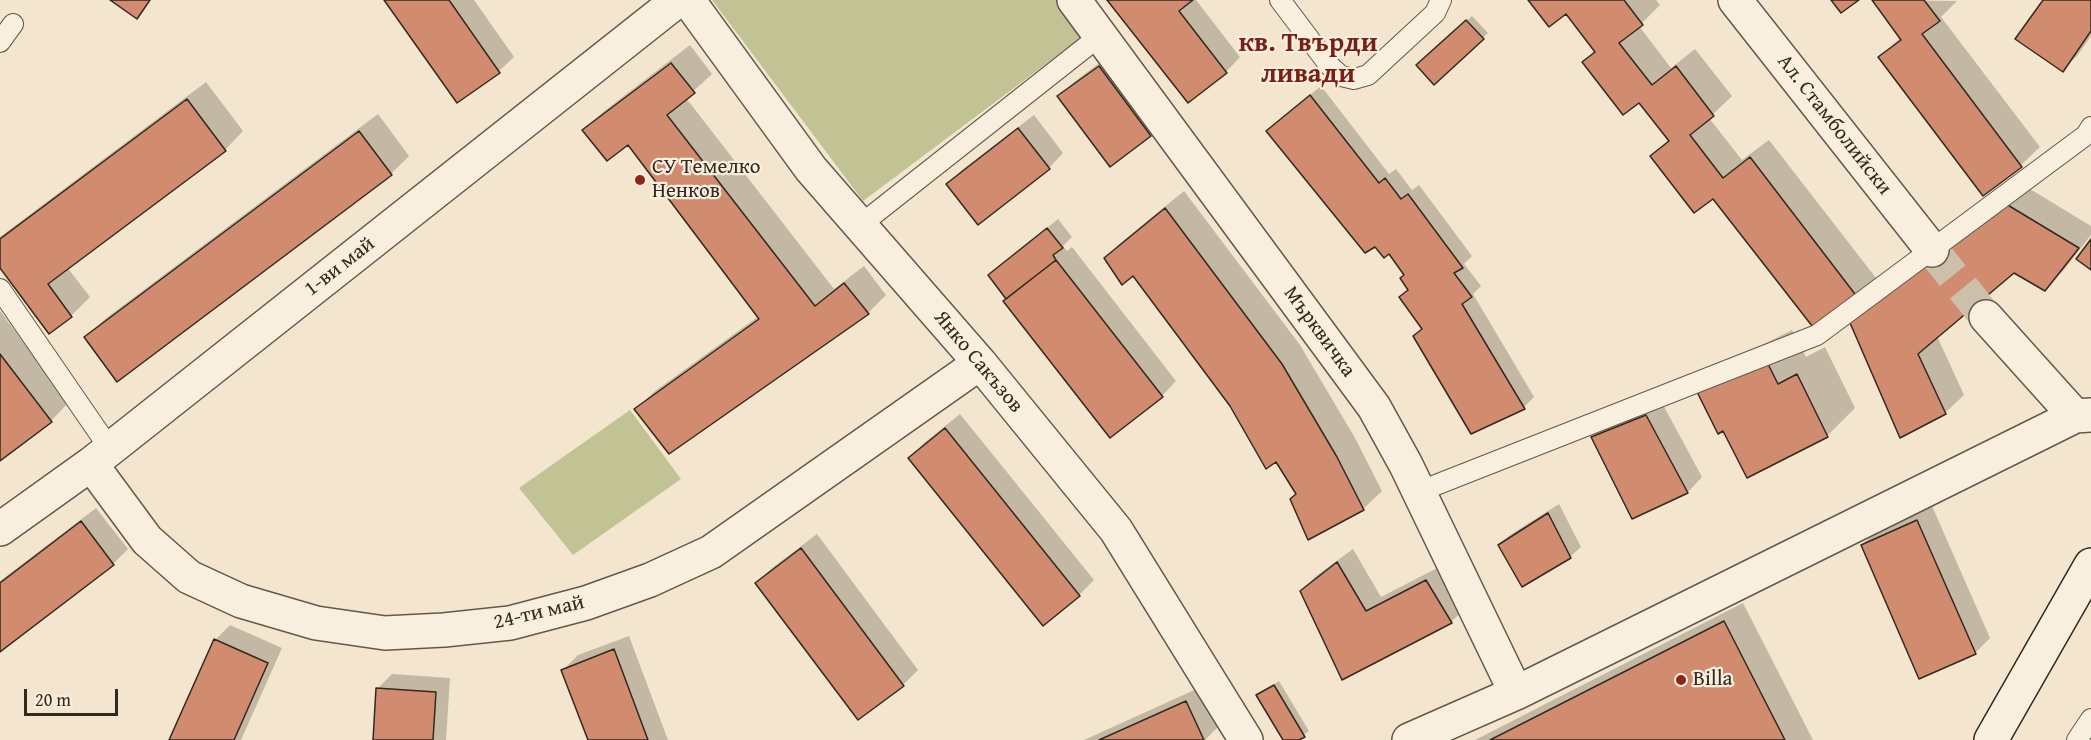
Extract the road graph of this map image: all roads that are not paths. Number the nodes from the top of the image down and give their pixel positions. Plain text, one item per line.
1 (678, 0) edge
2 (688, 0) edge
3 (1074, 0) edge
4 (1280, 0) edge
5 (1441, 0) edge
6 (1735, 0) edge
7 (13, 24) dead end
8 (1101, 35) junction
9 (0, 42) edge
10 (2091, 127) edge
11 (859, 226) junction
12 (1932, 250) junction
13 (0, 289) edge
14 (1986, 317) tunnel mouth
15 (980, 363) junction
16 (2083, 416) edge
17 (100, 457) junction
18 (1418, 492) junction
19 (0, 529) edge
20 (2091, 565) edge
21 (1516, 693) junction
22 (2091, 719) edge
23 (1246, 740) edge
24 (1408, 740) edge
25 (1991, 740) edge
26 (2077, 740) edge

1 - 17 street, 1-ви май
2 - 11 street, Янко Сакъзов
3 - 8 street, Мърквичка
4 - 5 lane
6 - 12 street, Ал. Стамболийски
7 - 9 lane
8 - 11 lane
8 - 18 street, Мърквичка
10 - 12 lane
11 - 15 street, Янко Сакъзов
12 - 18 lane
13 - 17 lane
14 - 16 street
15 - 17 street, 24-ти май
15 - 23 street, Янко Сакъзов
16 - 21 street
17 - 19 street, 1-ви май
18 - 21 street, Мърквичка
20 - 25 street
21 - 24 street
22 - 26 lane

